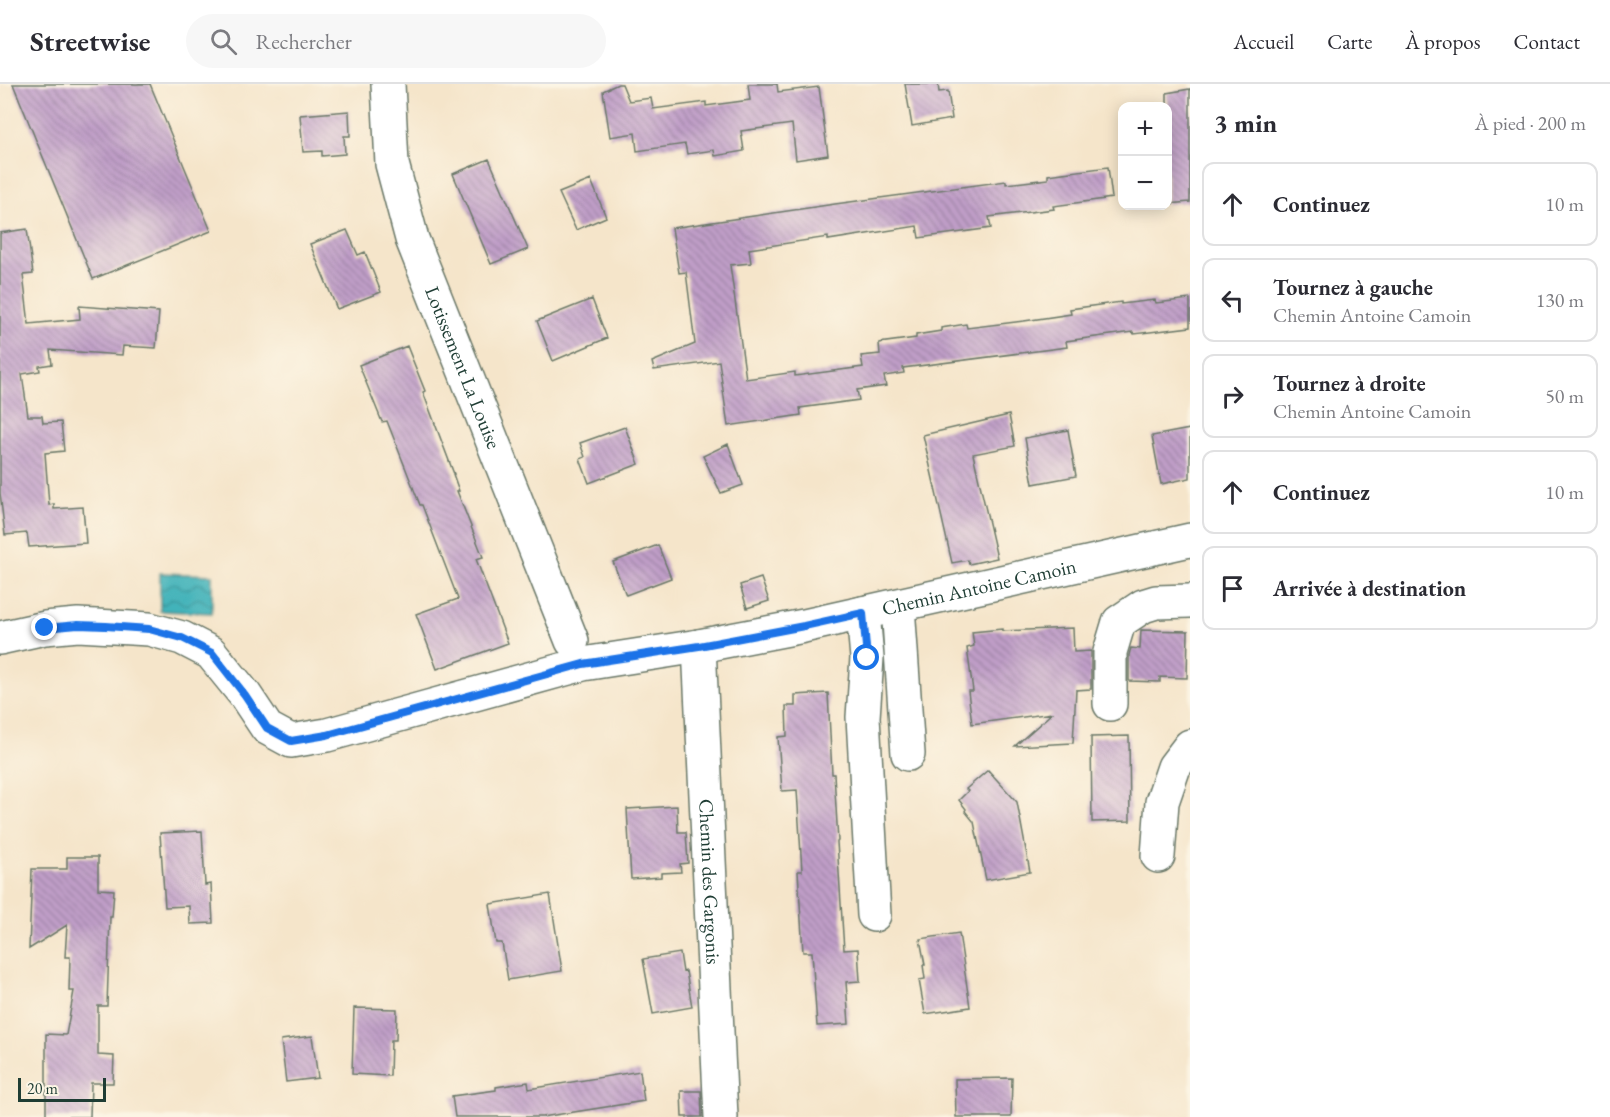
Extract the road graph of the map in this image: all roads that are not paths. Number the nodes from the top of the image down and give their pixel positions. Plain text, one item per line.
1 (388, 84) edge
2 (1190, 540) edge
3 (1190, 601) edge
4 (898, 606) junction
5 (863, 613) junction
6 (0, 638) edge
7 (572, 641) dead end
8 (699, 646) junction
9 (1110, 704) dead end
10 (1190, 746) edge
11 (908, 754) dead end
12 (1158, 856) dead end
13 (874, 915) dead end
14 (721, 1117) edge

1 - 7 street, Lotissement La Louise
2 - 4 street, Chemin Antoine Camoin
3 - 9 street
4 - 5 street, Chemin Antoine Camoin
4 - 11 street
5 - 8 street, Chemin Antoine Camoin
5 - 13 street
6 - 8 street, Chemin Antoine Camoin
8 - 14 street, Chemin des Gargonis
10 - 12 street

